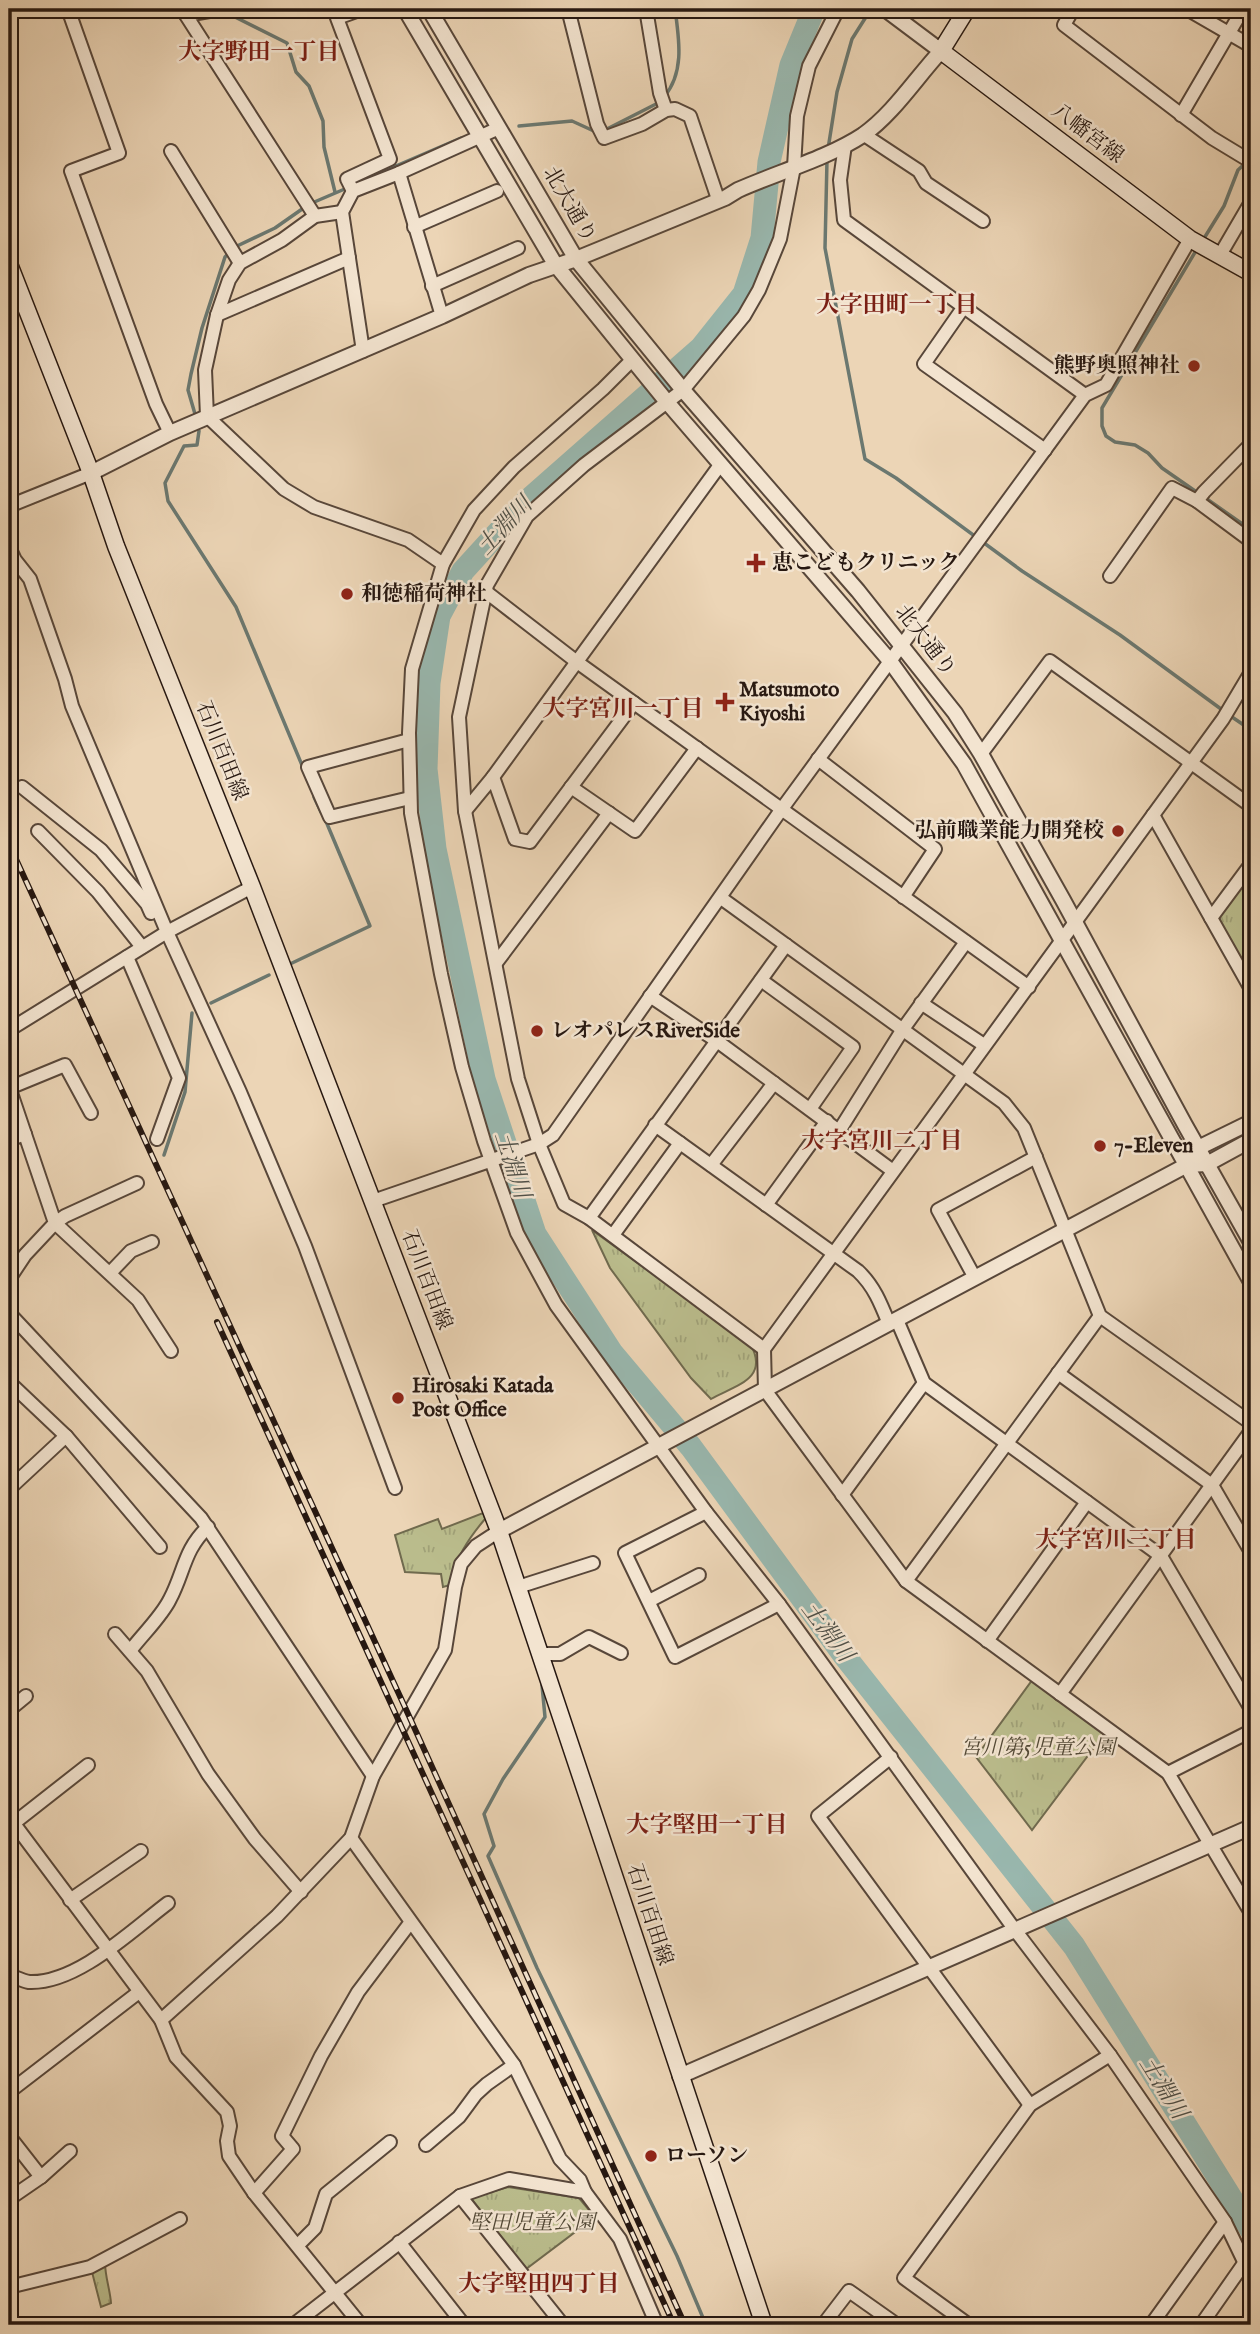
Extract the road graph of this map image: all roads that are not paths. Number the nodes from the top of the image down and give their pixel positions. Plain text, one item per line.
1 (20, 9) edge
2 (68, 9) edge
3 (221, 9) edge
4 (362, 9) edge
5 (405, 9) edge
6 (429, 9) edge
7 (568, 9) edge
8 (646, 9) edge
9 (838, 9) edge
10 (885, 9) edge
11 (967, 9) edge
12 (1073, 9) edge
13 (1187, 9) edge
14 (1243, 9) edge
15 (184, 12) edge
16 (9, 13) edge
17 (1228, 33) junction
18 (1251, 46) edge
19 (942, 51) junction
20 (663, 102) junction
21 (1181, 115) junction
22 (499, 128) junction
23 (863, 134) junction
24 (481, 137) junction
25 (838, 148) junction
26 (171, 151) dead end
27 (1245, 158) dead end
28 (790, 168) junction
29 (399, 173) junction
30 (351, 187) junction
31 (497, 191) dead end
32 (718, 199) junction
33 (1251, 202) edge
34 (311, 210) junction
35 (342, 212) junction
36 (983, 221) dead end
37 (414, 227) junction
38 (1197, 242) junction
39 (518, 248) dead end
40 (1220, 255) junction
41 (349, 258) junction
42 (576, 259) junction
43 (240, 263) junction
44 (9, 264) edge
45 (555, 264) junction
46 (1251, 273) edge
47 (432, 286) junction
48 (963, 308) junction
49 (217, 315) junction
50 (442, 316) junction
51 (363, 351) junction
52 (634, 362) junction
53 (681, 387) junction
54 (1085, 395) junction
55 (665, 400) junction
56 (207, 416) junction
57 (170, 433) junction
58 (1251, 444) edge
59 (1045, 450) junction
60 (720, 465) junction
61 (91, 473) junction
62 (1201, 496) junction
63 (10, 502) edge
64 (1251, 541) edge
65 (9, 547) edge
66 (443, 564) junction
67 (1110, 576) dead end
68 (485, 591) junction
69 (902, 646) junction
70 (890, 661) junction
71 (577, 662) junction
72 (1251, 672) edge
73 (1247, 688) edge
74 (634, 703) junction
75 (409, 740) junction
76 (697, 748) junction
77 (981, 754) junction
78 (818, 760) junction
79 (1191, 763) junction
80 (493, 777) junction
81 (22, 787) dead end
82 (571, 787) junction
83 (410, 798) junction
84 (1251, 806) edge
85 (781, 810) junction
86 (466, 811) junction
87 (609, 813) junction
88 (1153, 815) junction
89 (38, 831) dead end
90 (1251, 864) edge
91 (252, 887) junction
92 (903, 897) junction
93 (720, 898) junction
94 (1211, 918) junction
95 (1075, 922) junction
96 (164, 934) junction
97 (1063, 940) junction
98 (966, 942) junction
99 (786, 945) junction
100 (142, 947) junction
101 (127, 957) junction
102 (496, 963) junction
103 (761, 980) junction
104 (1029, 987) junction
105 (1251, 989) edge
106 (650, 996) junction
107 (921, 1003) junction
108 (903, 1029) junction
109 (9, 1030) edge
110 (717, 1041) junction
111 (984, 1045) junction
112 (964, 1073) junction
113 (774, 1083) junction
114 (9, 1088) edge
115 (810, 1109) junction
116 (91, 1113) dead end
117 (827, 1121) junction
118 (1251, 1122) edge
119 (655, 1125) junction
120 (838, 1131) junction
121 (26, 1134) junction
122 (157, 1139) dead end
123 (9, 1140) edge
124 (1251, 1140) edge
125 (680, 1143) junction
126 (536, 1145) junction
127 (1198, 1148) junction
128 (1036, 1157) junction
129 (494, 1161) junction
130 (1207, 1164) junction
131 (711, 1165) junction
132 (1187, 1166) junction
133 (893, 1171) junction
134 (137, 1183) dead end
135 (373, 1202) junction
136 (766, 1205) junction
137 (589, 1218) junction
138 (55, 1223) junction
139 (1065, 1231) junction
140 (612, 1235) junction
141 (152, 1242) dead end
142 (1251, 1242) edge
143 (833, 1252) junction
144 (110, 1273) junction
145 (975, 1278) junction
146 (9, 1279) edge
147 (1251, 1282) edge
148 (9, 1313) edge
149 (1100, 1316) junction
150 (893, 1322) junction
151 (764, 1349) junction
152 (171, 1351) dead end
153 (1059, 1373) junction
154 (9, 1381) edge
155 (924, 1383) junction
156 (765, 1390) junction
157 (1251, 1423) edge
158 (1251, 1431) edge
159 (66, 1436) junction
160 (1007, 1444) junction
161 (661, 1445) junction
162 (1212, 1485) junction
163 (395, 1488) dead end
164 (9, 1489) edge
165 (842, 1495) junction
166 (1087, 1502) junction
167 (706, 1512) junction
168 (208, 1527) junction
169 (499, 1531) junction
170 (160, 1547) dead end
171 (1251, 1552) edge
172 (1161, 1556) junction
173 (593, 1563) dead end
174 (699, 1575) dead end
175 (906, 1581) junction
176 (518, 1587) junction
177 (649, 1601) junction
178 (779, 1604) junction
179 (115, 1634) dead end
180 (986, 1641) junction
181 (130, 1651) junction
182 (621, 1653) dead end
183 (540, 1654) junction
184 (1060, 1694) junction
185 (26, 1696) dead end
186 (1251, 1709) edge
187 (9, 1710) edge
188 (1251, 1731) edge
189 (891, 1757) junction
190 (88, 1765) dead end
191 (1168, 1773) junction
192 (373, 1776) junction
193 (10, 1823) edge
194 (1251, 1827) edge
195 (351, 1839) junction
196 (1212, 1844) junction
197 (141, 1850) dead end
198 (301, 1892) junction
199 (70, 1900) junction
200 (168, 1903) dead end
201 (1251, 1913) edge
202 (410, 1923) junction
203 (1019, 1928) junction
204 (107, 1949) junction
205 (930, 1968) junction
206 (9, 1975) edge
207 (139, 1992) junction
208 (161, 2020) junction
209 (1110, 2055) junction
210 (514, 2065) junction
211 (680, 2076) junction
212 (9, 2092) edge
213 (1030, 2105) junction
214 (9, 2136) edge
215 (390, 2142) dead end
216 (426, 2145) dead end
217 (70, 2151) dead end
218 (41, 2177) junction
219 (585, 2192) junction
220 (254, 2193) junction
221 (460, 2196) junction
222 (9, 2199) edge
223 (180, 2219) dead end
224 (1225, 2222) junction
225 (399, 2242) junction
226 (298, 2245) junction
227 (1245, 2262) junction
228 (1251, 2276) edge
229 (9, 2287) edge
230 (335, 2292) junction
231 (293, 2325) edge
232 (361, 2325) edge
233 (464, 2325) edge
234 (563, 2325) edge
235 (657, 2325) edge
236 (764, 2325) edge
237 (823, 2325) edge
238 (890, 2325) edge
239 (969, 2325) edge
240 (1151, 2325) edge
241 (1201, 2325) edge

1 - 16 street
2 - 57 street
3 - 15 street
4 - 30 street
5 - 24 street, 北大通り
6 - 22 street, 北大通り
7 - 20 street
8 - 20 street
9 - 28 street
10 - 19 street
11 - 19 main road
12 - 21 street
13 - 17 street
14 - 17 street
15 - 34 street
17 - 18 street
17 - 21 street
19 - 23 street
19 - 38 main road, 八幡宮線
20 - 32 street
21 - 27 street
22 - 24 street
22 - 42 street, 北大通り
23 - 25 street
23 - 36 street
24 - 29 street
24 - 45 street, 北大通り
25 - 28 street
25 - 48 street
26 - 43 street
28 - 32 street
28 - 53 street
29 - 30 street
29 - 37 street
30 - 35 street
31 - 37 street
32 - 42 street
33 - 40 street
34 - 35 street
34 - 43 street
35 - 41 street
37 - 47 street
38 - 40 main road, 八幡宮線
38 - 54 street
39 - 47 street
40 - 46 main road, 八幡宮線
41 - 49 street
41 - 51 street
42 - 45 street
42 - 53 street, 北大通り
43 - 49 street
44 - 61 main road, 石川百田線
45 - 50 street
45 - 52 street, 北大通り
47 - 50 street
48 - 54 street
48 - 59 street
49 - 56 street
50 - 51 street
51 - 56 street
52 - 55 street, 北大通り
52 - 66 street
53 - 55 street
53 - 69 street, 北大通り
54 - 59 street
55 - 60 street, 北大通り
55 - 68 street
56 - 57 street
56 - 66 street
57 - 61 street
58 - 62 street
59 - 69 street
60 - 70 street, 北大通り
60 - 71 street
61 - 63 street
61 - 91 main road, 石川百田線
62 - 64 street
62 - 67 street
65 - 96 street
66 - 75 street
68 - 71 street
68 - 86 street
69 - 70 street
69 - 77 street, 北大通り
70 - 78 street
70 - 97 street, 北大通り
71 - 74 street
71 - 80 street
72 - 73 street
73 - 79 street
74 - 76 street
74 - 82 street
75 - 83 street
75 - 83 street
76 - 85 street
76 - 87 street
77 - 79 street
77 - 95 street, 北大通り
78 - 85 street
78 - 92 street
79 - 84 street
79 - 88 street
80 - 82 street
80 - 86 street
81 - 96 street
82 - 87 street
83 - 129 street
85 - 92 street
85 - 93 street
86 - 102 street
87 - 102 street
88 - 94 street
88 - 95 street
89 - 100 street
90 - 94 street
91 - 96 street
91 - 135 main road, 石川百田線
92 - 98 street
93 - 99 street
93 - 106 street
94 - 105 street
95 - 97 street
95 - 127 street, 北大通り
96 - 100 street
96 - 163 street
97 - 104 street
97 - 132 street, 北大通り
98 - 104 street
98 - 107 street
99 - 103 street
99 - 108 street
100 - 101 street
101 - 109 street
101 - 122 street
102 - 126 street
103 - 110 street
103 - 115 street
104 - 111 street
106 - 110 street
106 - 126 street
107 - 108 street
107 - 111 street
108 - 112 street
108 - 120 street
110 - 113 street
110 - 119 street
111 - 112 street
112 - 128 street
112 - 133 street
113 - 115 street
113 - 131 street
114 - 116 street
114 - 121 street
115 - 117 street
117 - 120 street
117 - 136 street
118 - 127 street
119 - 125 street
119 - 137 street
120 - 133 street
121 - 123 street
121 - 138 street
124 - 130 street
125 - 131 street
125 - 140 street
126 - 129 street
126 - 137 street
127 - 130 street, 北大通り
127 - 132 street
128 - 139 street
128 - 145 street
129 - 135 street
129 - 161 street
130 - 132 street
130 - 142 street, 北大通り
131 - 136 street
132 - 139 street
132 - 147 street, 北大通り
133 - 143 street
134 - 138 street
135 - 169 main road, 石川百田線
136 - 143 street
137 - 140 street
138 - 144 street
138 - 146 street
139 - 145 street
139 - 149 street
140 - 151 street
141 - 144 street
143 - 150 street
143 - 151 street
144 - 152 street
145 - 150 street
148 - 168 street
149 - 153 street
149 - 157 street
150 - 155 street
150 - 156 street
151 - 156 street
153 - 160 street
153 - 162 street
154 - 159 street
155 - 160 street
155 - 165 street
156 - 161 street
156 - 165 street
158 - 162 street
159 - 164 street
159 - 170 street
160 - 166 street
160 - 175 street
161 - 167 street
161 - 169 street
162 - 171 street
162 - 172 street
165 - 175 street
166 - 172 street
166 - 180 street
167 - 177 street
167 - 178 street
168 - 181 street
168 - 192 street
169 - 176 main road, 石川百田線
169 - 192 street
172 - 184 street
172 - 186 street
173 - 176 street
174 - 177 street
175 - 180 street
176 - 183 main road, 石川百田線
177 - 178 street
178 - 189 street
179 - 181 street
180 - 184 street
181 - 198 street
182 - 183 street
183 - 211 main road, 石川百田線
184 - 191 street
185 - 187 street
188 - 191 street
189 - 203 street
189 - 205 street
190 - 193 street
191 - 196 street
192 - 195 street
193 - 199 street
194 - 196 street
195 - 198 street
195 - 202 street
196 - 201 street
196 - 203 street
197 - 199 street
198 - 208 street
199 - 204 street
200 - 204 street
202 - 210 street
202 - 220 street
203 - 205 street
203 - 209 street
204 - 206 street
204 - 207 street
205 - 211 street
205 - 213 street
207 - 208 street
207 - 212 street
208 - 220 street
209 - 213 street
209 - 224 street
210 - 216 street
210 - 219 street
211 - 236 main road, 石川百田線
213 - 239 street
214 - 218 street
215 - 226 street
217 - 218 street
218 - 222 street
219 - 221 street
219 - 235 street
220 - 226 street
221 - 225 street
221 - 234 street
223 - 229 street
224 - 227 street
224 - 240 street
225 - 230 street
225 - 233 street
226 - 230 street
227 - 228 street
227 - 241 street
230 - 231 street
230 - 232 street
237 - 238 street

